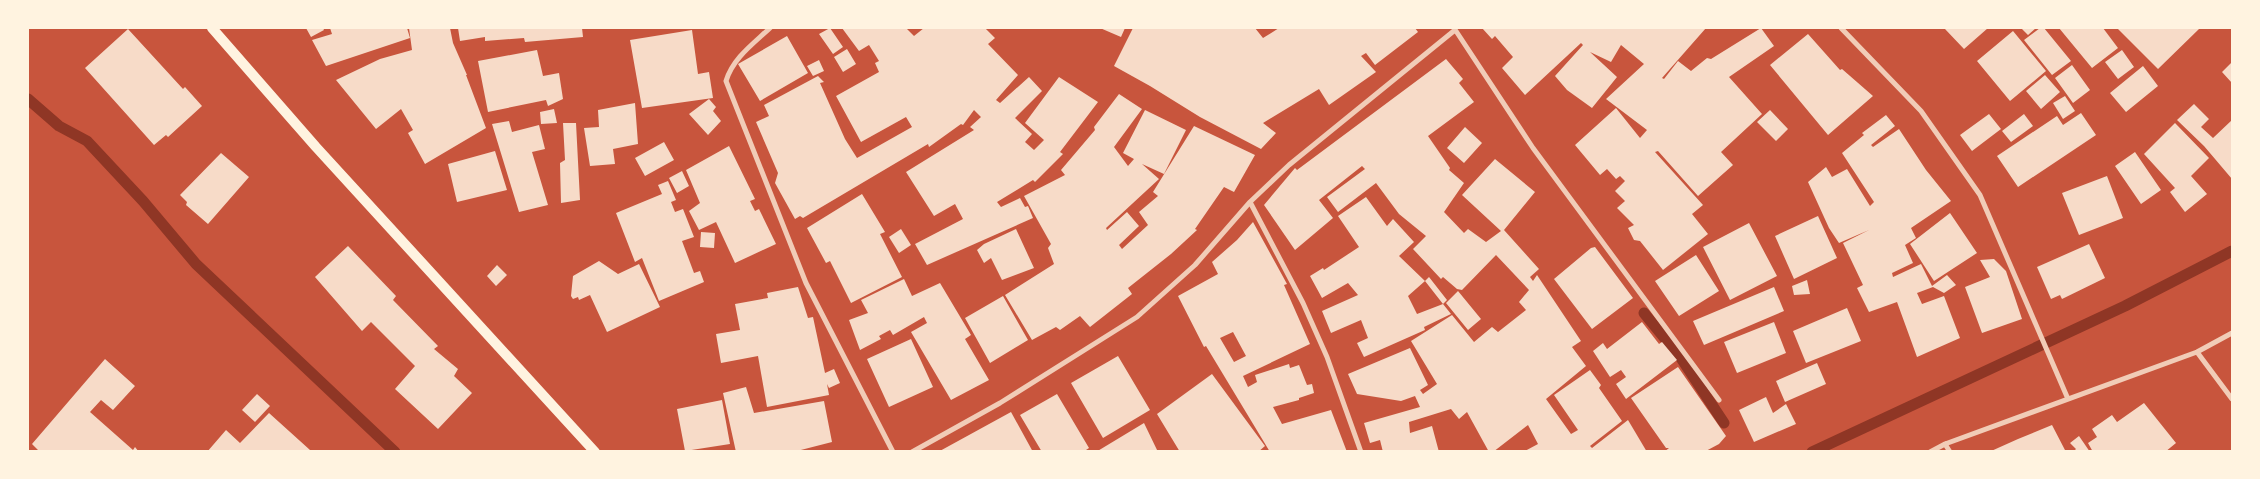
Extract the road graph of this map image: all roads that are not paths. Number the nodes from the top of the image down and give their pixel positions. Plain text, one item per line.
1 (212, 28) edge
2 (770, 28) edge
3 (1454, 28) edge
4 (1841, 28) edge
5 (1250, 202) junction
6 (2232, 333) edge
7 (2197, 352) junction
8 (2068, 399) junction
9 (2232, 399) edge
10 (1719, 400) dead end
11 (1945, 444) junction
12 (595, 452) edge
13 (893, 452) edge
14 (912, 452) edge
15 (1361, 452) edge
16 (1930, 452) edge
17 (1950, 452) edge

1 - 12 main road
2 - 13 street
3 - 5 street
3 - 10 street
4 - 8 street
5 - 14 street
5 - 15 street
6 - 7 street
7 - 8 street
7 - 9 street
8 - 11 street
11 - 16 street
11 - 17 street

